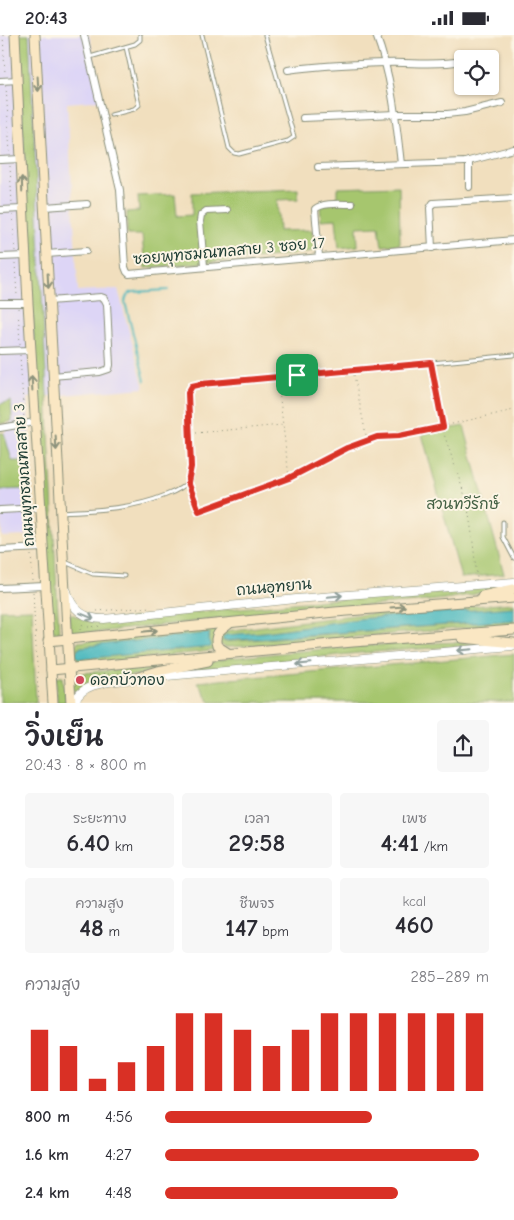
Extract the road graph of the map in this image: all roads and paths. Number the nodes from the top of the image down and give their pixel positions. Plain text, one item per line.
1 (3, 35) edge
2 (15, 35) edge
3 (35, 35) edge
4 (84, 35) edge
5 (140, 35) edge
6 (202, 35) edge
7 (265, 35) edge
8 (376, 35) edge
9 (126, 47) junction
10 (90, 57) junction
11 (454, 62) edge
12 (385, 63) junction
13 (288, 69) dead end
14 (18, 80) junction
15 (3, 81) edge
16 (502, 103) dead end
17 (396, 114) junction
18 (111, 115) dead end
19 (303, 118) dead end
20 (514, 149) edge
21 (21, 159) junction
22 (0, 160) edge
23 (10, 160) junction
24 (469, 161) junction
25 (401, 164) junction
26 (318, 167) dead end
27 (469, 187) dead end
28 (514, 198) edge
29 (87, 204) dead end
30 (352, 204) dead end
31 (45, 207) junction
32 (23, 209) junction
33 (0, 210) edge
34 (12, 210) junction
35 (227, 210) dead end
36 (514, 240) edge
37 (432, 248) junction
38 (86, 251) dead end
39 (47, 254) junction
40 (15, 256) junction
41 (26, 256) junction
42 (319, 256) junction
43 (0, 257) edge
44 (204, 266) junction
45 (49, 301) junction
46 (0, 303) edge
47 (18, 303) junction
48 (28, 303) junction
49 (20, 350) junction
50 (31, 350) junction
51 (0, 351) edge
52 (514, 355) edge
53 (431, 363) junction
54 (352, 370) junction
55 (52, 376) junction
56 (277, 377) junction
57 (514, 410) edge
58 (34, 422) junction
59 (24, 424) junction
60 (283, 425) junction
61 (443, 427) junction
62 (0, 429) edge
63 (190, 434) junction
64 (367, 441) junction
65 (289, 478) junction
66 (188, 482) junction
67 (29, 508) junction
68 (40, 508) junction
69 (0, 510) edge
70 (60, 512) junction
71 (503, 522) dead end
72 (43, 548) junction
73 (31, 549) junction
74 (0, 550) edge
75 (514, 558) edge
76 (63, 561) junction
77 (124, 576) dead end
78 (64, 577) junction
79 (477, 579) dead end
80 (514, 583) edge
81 (45, 585) junction
82 (33, 586) junction
83 (0, 589) edge
84 (514, 589) edge
85 (514, 598) edge
86 (453, 603) junction
87 (79, 619) dead end
88 (83, 621) junction
89 (230, 623) junction
90 (514, 630) edge
91 (88, 631) dead end
92 (80, 632) dead end
93 (441, 636) junction
94 (66, 639) junction
95 (48, 641) junction
96 (514, 644) edge
97 (248, 652) junction
98 (231, 653) junction
99 (68, 669) junction
100 (50, 670) junction
101 (87, 673) dead end
102 (132, 675) junction
103 (88, 676) junction
104 (88, 681) dead end
105 (51, 702) edge
106 (40, 703) edge
107 (71, 703) edge
108 (75, 703) edge

1 - 15 path
2 - 14 main road, ถนนพุทธมณฑลสาย 3
3 -> 31 main road
4 - 10 street, ซอยพุทธมณฑลสาย 3 ซอย 17
5 - 9 lane
6 - 7 lane
8 - 12 street
9 - 10 lane
9 - 18 lane
10 - 44 street, ซอยพุทธมณฑลสาย 3 ซอย 17
11 - 12 street
12 - 13 street
12 - 17 street
14 - 15 street
14 - 21 main road, ถนนพุทธมณฑลสาย 3
15 - 23 path
16 - 17 street
17 - 19 street
17 - 25 street
20 - 24 street
21 - 23 street
32 -> 21 main road, ถนนพุทธมณฑลสาย 3
22 - 23 street
23 - 34 path
24 - 25 street
24 - 27 street
25 - 26 street
28 - 37 street
29 - 31 street
30 - 42 street
31 - 39 main road
32 - 34 street
32 - 41 main road, ถนนพุทธมณฑลสาย 3
33 - 34 street
34 - 40 path
35 - 44 street
36 - 37 street, ซอยพุทธมณฑลสาย 3 ซอย 17
37 - 42 street, ซอยพุทธมณฑลสาย 3 ซอย 17
38 - 39 street
39 -> 45 main road
40 - 41 street
40 - 43 street
40 - 47 path
41 - 48 main road, ถนนพุทธมณฑลสาย 3
42 - 44 street, ซอยพุทธมณฑลสาย 3 ซอย 17
45 - 55 main road
45 - 55 street
46 - 47 street
47 - 48 street
47 - 49 path
48 - 50 main road, ถนนพุทธมณฑลสาย 3
49 - 50 street
49 - 51 street
49 - 59 path
58 -> 50 main road, ถนนพุทธมณฑลสาย 3
52 - 53 lane
53 - 54 lane
53 - 61 path
54 - 56 lane
54 - 64 path
55 -> 70 main road
56 - 60 path
56 - 63 lane
57 - 61 path
58 - 59 street
58 - 68 main road, ถนนพุทธมณฑลสาย 3
59 - 62 street
59 - 67 path
60 - 63 path
60 - 65 path
61 - 64 path
61 - 79 path
63 - 66 lane
64 - 65 path
65 - 66 path
66 - 70 lane
67 - 68 street
67 - 69 street
67 - 73 path
68 - 72 main road, ถนนพุทธมณฑลสาย 3
70 - 76 main road
71 - 75 lane
72 - 73 street
72 - 81 main road, ถนนพุทธมณฑลสาย 3
73 - 74 street
73 - 82 path
76 - 77 lane
76 - 78 main road
78 -> 80 street, ถนนอุทยาน
78 - 94 main road
81 - 82 street
81 - 95 main road, ถนนพุทธมณฑลสาย 3
82 - 83 street
82 - 106 path
84 - 86 main road
85 - 86 main road, ถนนอุทยาน
89 -> 86 main road, ถนนอุทยาน
87 - 88 path
88 - 91 path
88 - 92 path
94 -> 89 main road, ถนนอุทยาน
89 - 98 main road
90 - 93 main road
93 - 96 main road
93 - 97 main road
94 - 95 main road, ถนนอุทยาน
94 - 99 main road
95 - 100 main road, ถนนพุทธมณฑลสาย 3
96 -> 102 street
97 - 98 main road
97 - 102 main road
98 - 99 main road
99 - 100 main road
99 - 107 main road
100 - 105 main road, ถนนพุทธมณฑลสาย 3
101 - 103 path
102 - 103 path
102 - 108 street
103 - 104 path

